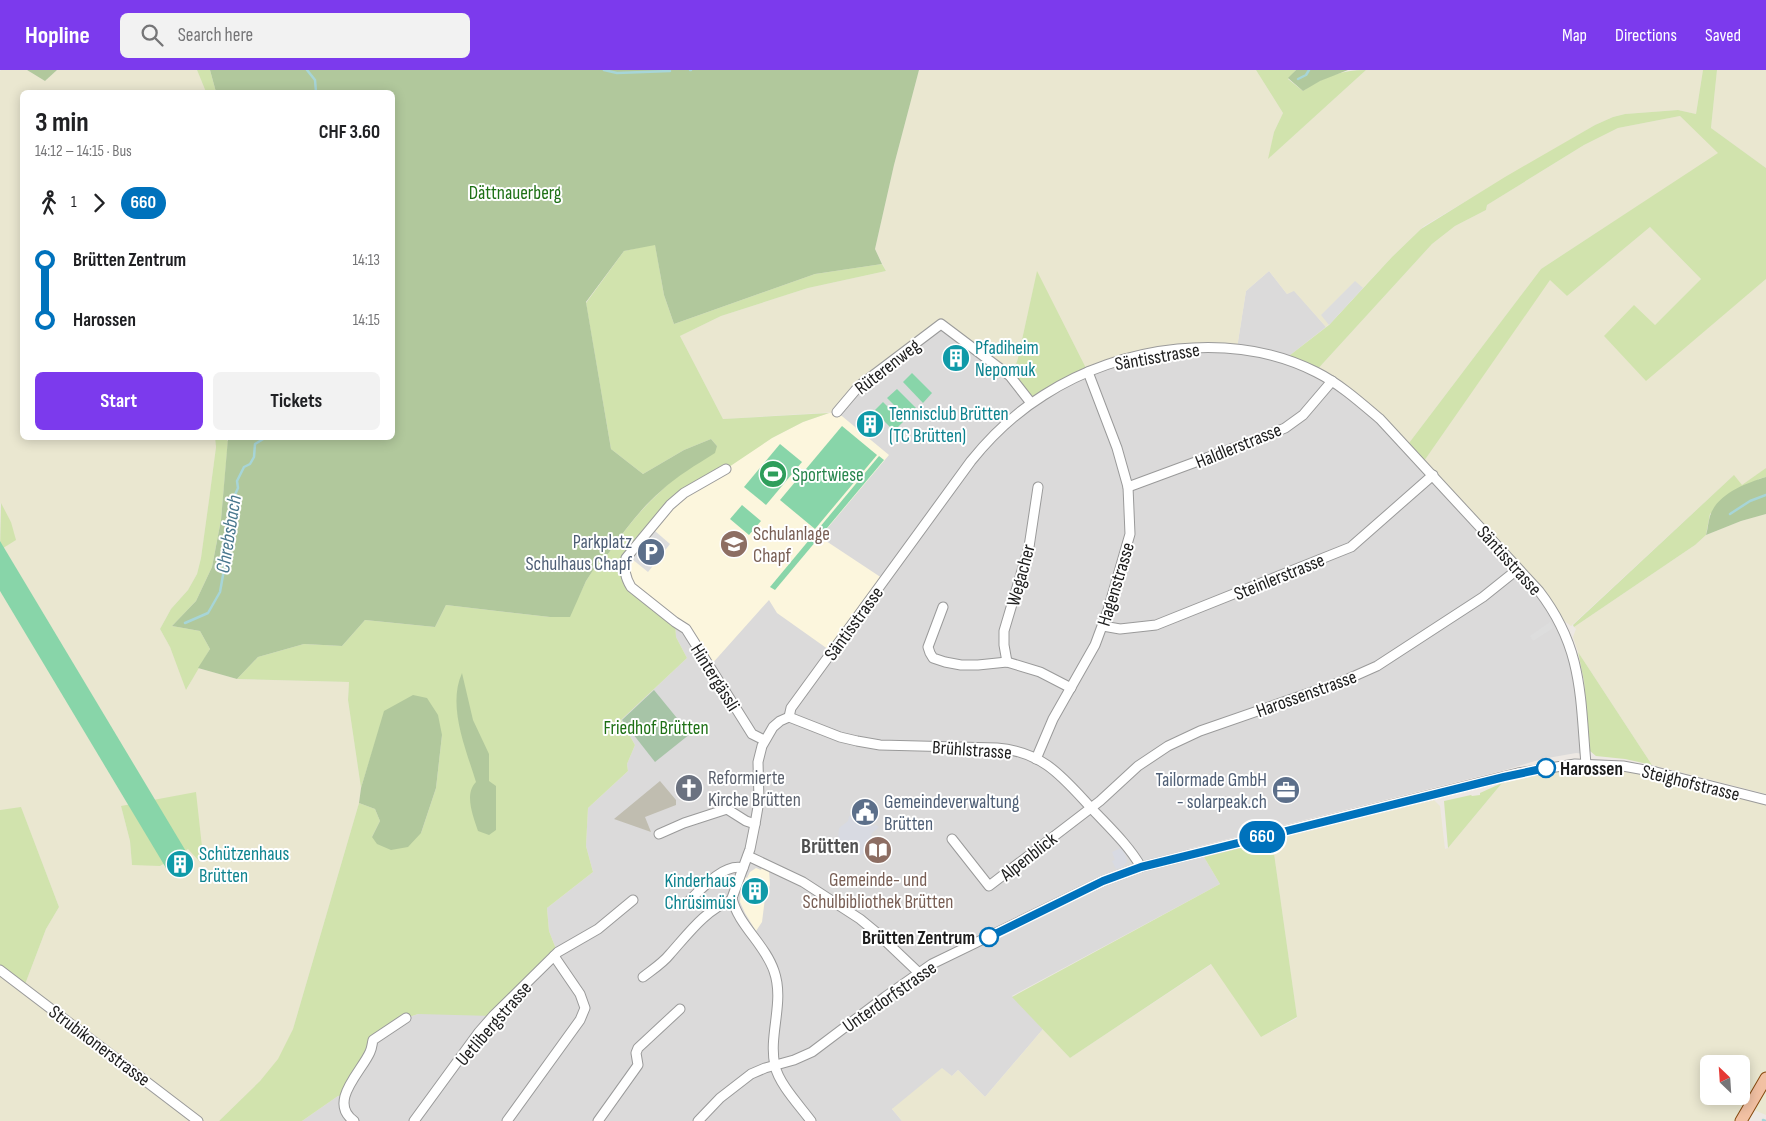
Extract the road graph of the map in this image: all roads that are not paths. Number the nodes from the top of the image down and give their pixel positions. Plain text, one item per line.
1 (1088, 372) junction
2 (1332, 381) junction
3 (1031, 403) junction
4 (837, 412) dead end
5 (726, 469) dead end
6 (1433, 476) junction
7 (1038, 487) dead end
8 (1128, 487) junction
9 (1518, 569) junction
10 (943, 606) dead end
11 (1103, 626) junction
12 (1007, 662) junction
13 (1071, 688) junction
14 (789, 717) junction
15 (764, 740) junction
16 (1036, 759) junction
17 (1586, 764) junction
18 (1766, 800) edge
19 (1091, 808) junction
20 (755, 824) junction
21 (659, 834) dead end
22 (952, 839) dead end
23 (748, 856) junction
24 (1141, 867) junction
25 (743, 868) junction
26 (633, 900) dead end
27 (732, 900) junction
28 (688, 902) dead end
29 (556, 954) junction
30 (0, 970) edge
31 (918, 972) junction
32 (643, 977) dead end
33 (680, 1009) dead end
34 (406, 1018) dead end
35 (775, 1065) junction
36 (1766, 1078) edge
37 (198, 1121) edge
38 (354, 1121) edge
39 (414, 1121) edge
40 (508, 1121) edge
41 (598, 1121) edge
42 (698, 1121) edge
43 (811, 1121) edge
44 (1741, 1121) edge

1 - 2 street, Säntisstrasse
1 - 3 street, Säntisstrasse
1 - 8 street, Hagenstrasse
2 - 6 street, Säntisstrasse
2 - 8 street, Haldlerstrasse
3 - 4 street, Rüterenweg
3 - 14 street, Säntisstrasse
5 - 15 street, Hintergässli
6 - 9 street, Säntisstrasse
6 - 11 street, Steinlerstrasse
7 - 12 street, Wegacher
8 - 11 street, Hagenstrasse
9 - 17 street, Säntisstrasse
9 - 19 street, Harossenstrasse
10 - 12 street
11 - 13 street, Hagenstrasse
12 - 13 street
13 - 16 street, Hagenstrasse
14 - 15 street, Säntisstrasse
14 - 16 street, Brühlstrasse
15 - 20 street
16 - 19 street, Brühlstrasse
17 - 18 street, Steighofstrasse
17 - 24 street, Unterdorfstrasse
19 - 22 street, Alpenblick
19 - 24 street, Brühlstrasse
20 - 21 street
20 - 23 street
23 - 25 street
23 - 31 street
24 - 31 street, Unterdorfstrasse
25 - 27 street
25 - 28 street
26 - 29 street, Uetlibergstrasse
27 - 32 street
27 - 35 street
29 - 39 street, Uetlibergstrasse
29 - 40 street
30 - 37 street, Strubikonerstrasse
31 - 35 street, Unterdorfstrasse
33 - 41 street
34 - 38 street
35 - 42 street, Unterdorfstrasse
35 - 43 street
36 - 44 main road

